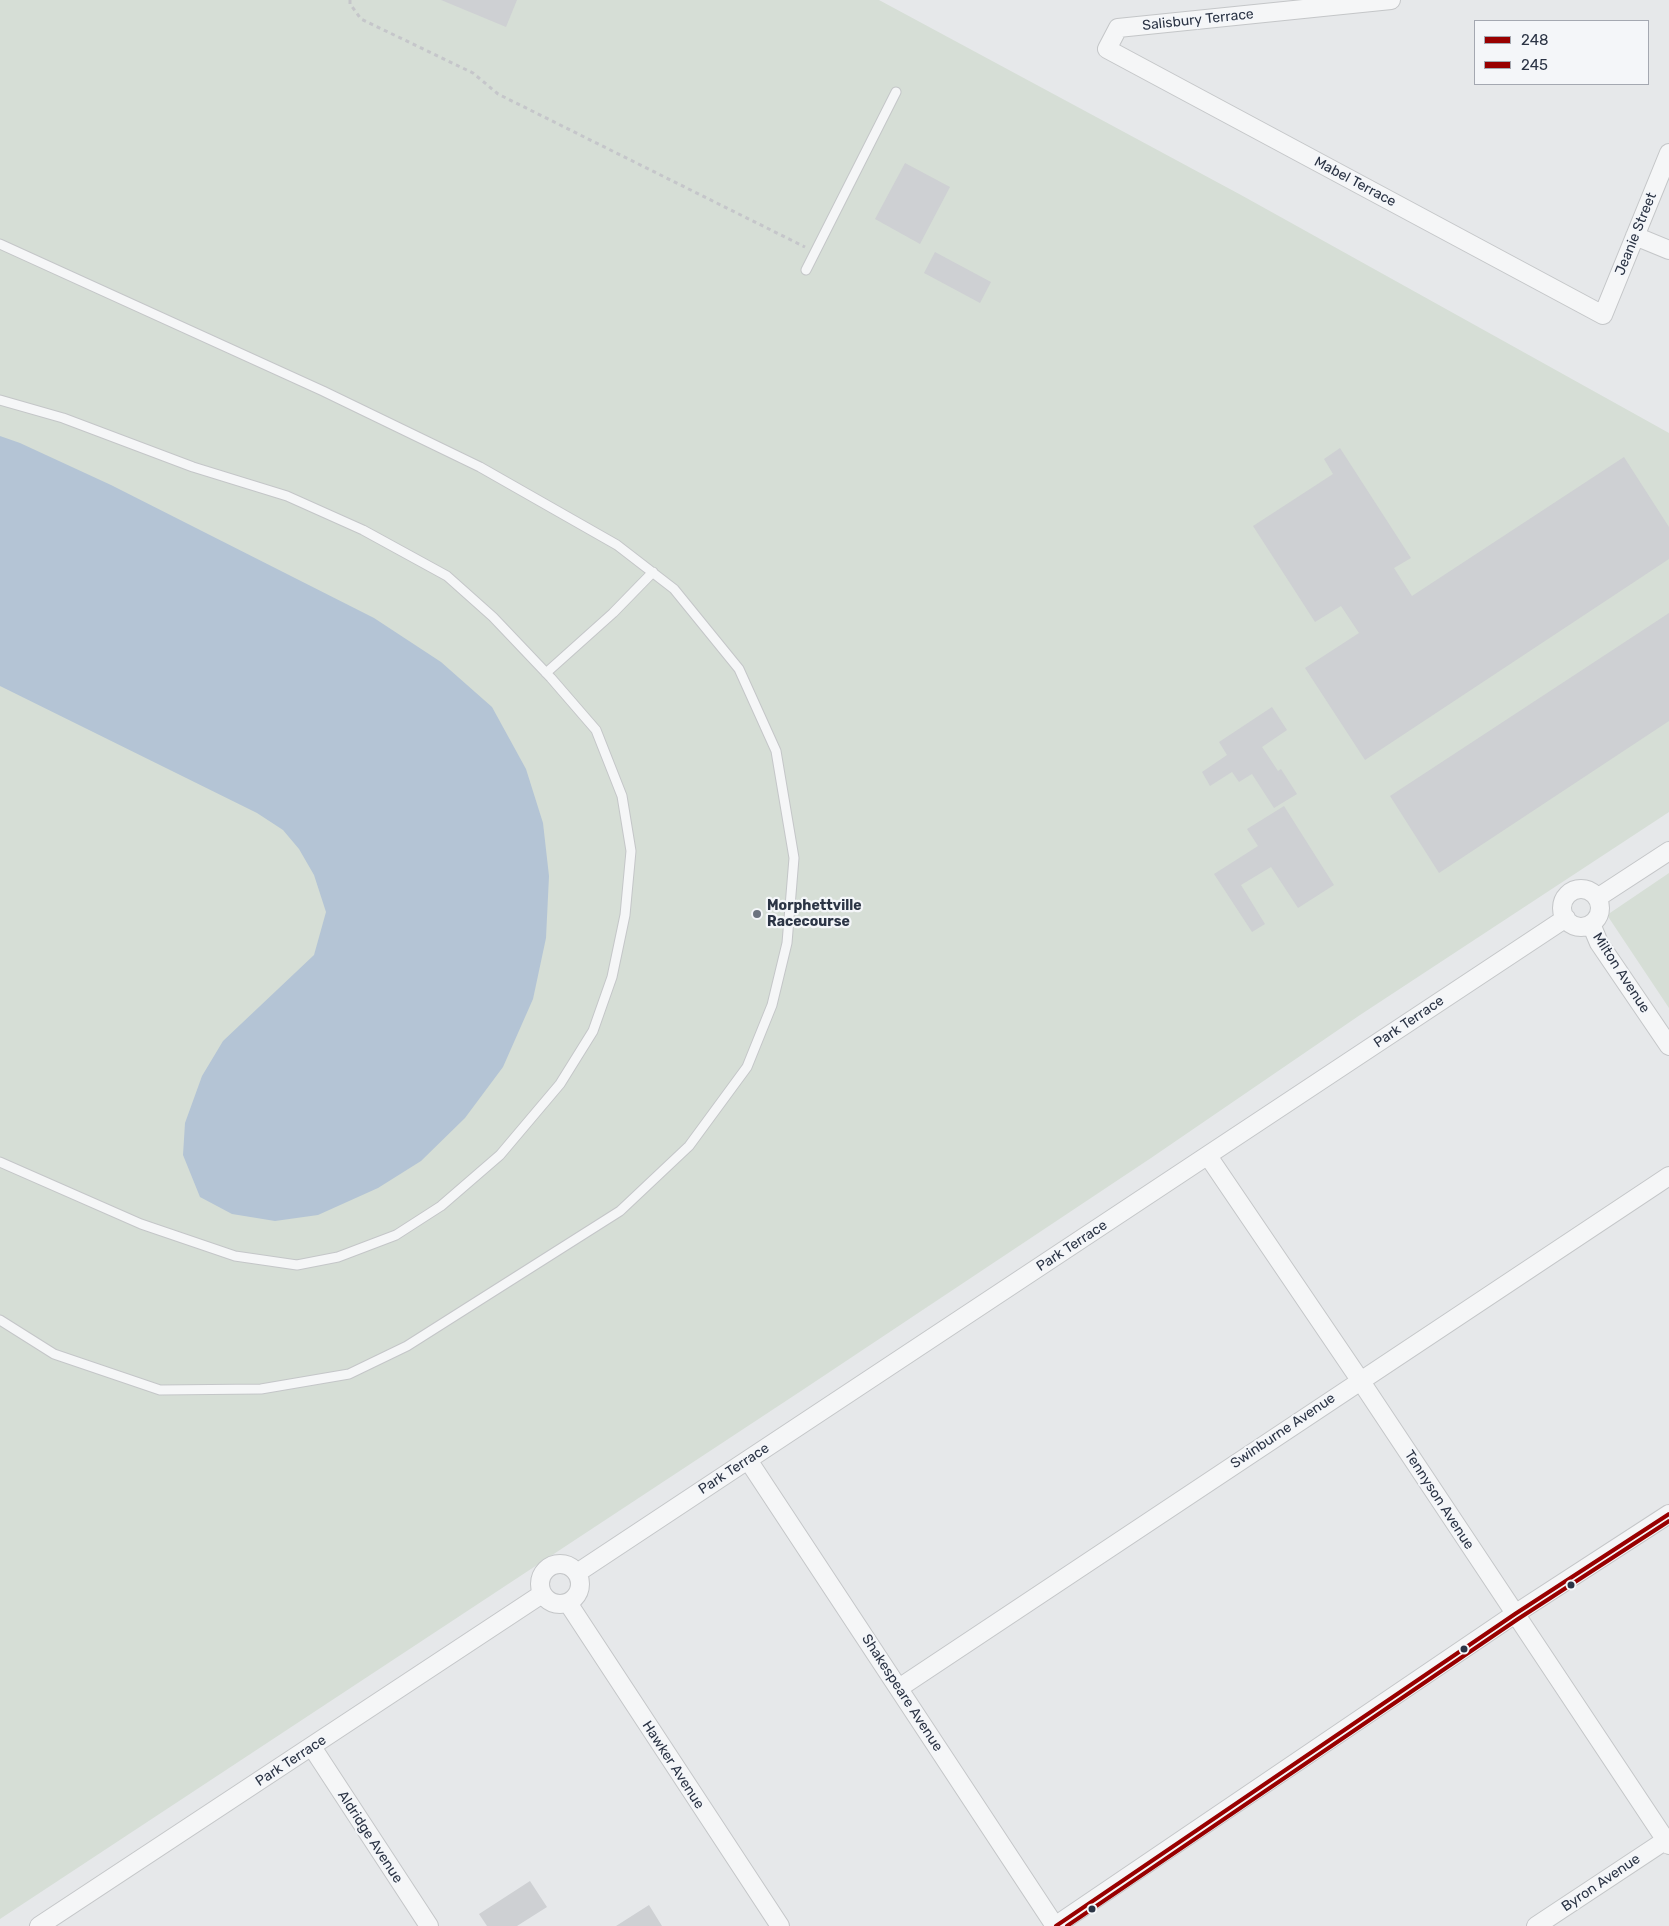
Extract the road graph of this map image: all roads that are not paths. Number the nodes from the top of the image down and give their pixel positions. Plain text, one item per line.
1 (1391, 0) edge
2 (1108, 49) joint
3 (896, 92) dead end
4 (1669, 153) edge
5 (1635, 236) junction
6 (0, 244) edge
7 (1669, 250) edge
8 (806, 270) dead end
9 (1602, 315) joint
10 (0, 400) edge
11 (653, 572) junction
12 (546, 673) junction
13 (1669, 851) edge
14 (1597, 898) junction
15 (1566, 918) junction
16 (1591, 924) junction
17 (1669, 1046) edge
18 (1208, 1156) junction
19 (0, 1162) edge
20 (1669, 1176) edge
21 (0, 1320) edge
22 (1360, 1380) junction
23 (748, 1460) junction
24 (1669, 1514) edge
25 (577, 1573) junction
26 (542, 1594) junction
27 (568, 1603) junction
28 (1515, 1614) junction
29 (899, 1688) junction
30 (312, 1748) junction
31 (1667, 1843) edge
32 (39, 1926) edge
33 (429, 1926) edge
34 (780, 1926) edge
35 (1056, 1926) edge
36 (1536, 1926) edge

1 - 2 street, Salisbury Terrace
2 - 9 street, Mabel Terrace
3 - 8 lane
4 - 5 street, Jeanie Street
5 - 7 street
5 - 9 street, Jeanie Street
6 - 11 lane
10 - 12 lane
11 - 12 lane
11 - 21 lane
12 - 19 lane
13 - 14 street
14 - 15 street
14 - 16 street
15 - 16 street
15 - 18 street, Park Terrace
16 - 17 street, Milton Avenue
18 - 22 street, Tennyson Avenue
18 - 23 street, Park Terrace
20 - 22 street, Swinburne Avenue
22 - 28 street, Tennyson Avenue
22 - 29 street, Swinburne Avenue
23 - 25 street, Park Terrace
23 - 29 street, Shakespeare Avenue
24 - 28 street
25 - 26 street
25 - 27 street
26 - 27 street
26 - 30 street, Park Terrace
27 - 34 street, Hawker Avenue
28 - 31 street, Tennyson Avenue
28 - 35 street
29 - 35 street, Shakespeare Avenue
30 - 32 street, Park Terrace
30 - 33 street, Aldridge Avenue
31 - 36 street, Byron Avenue

